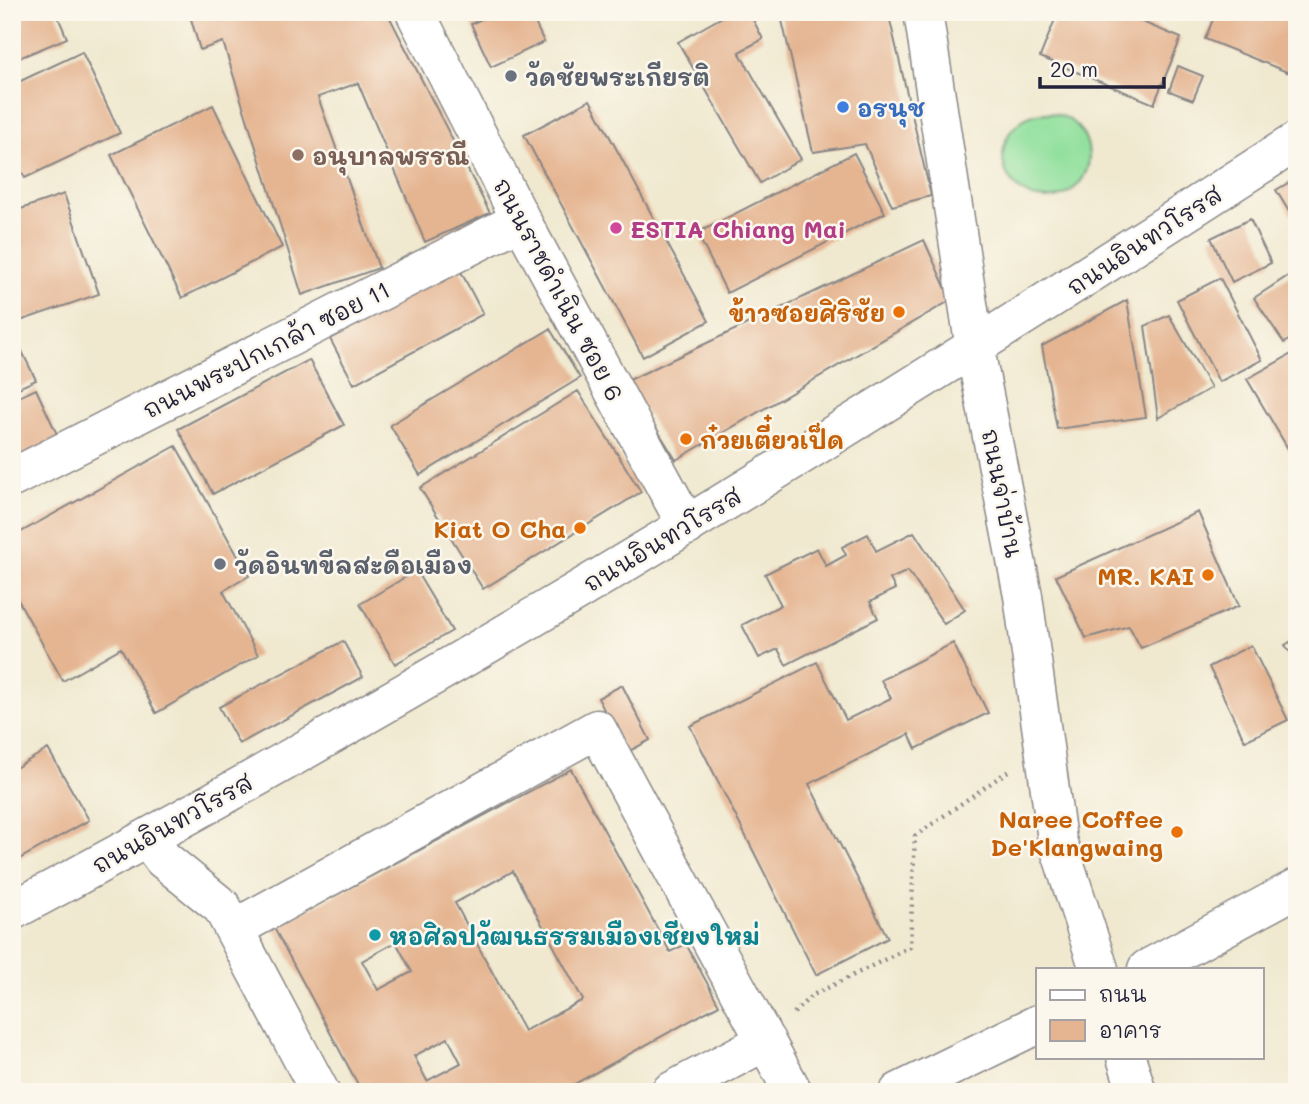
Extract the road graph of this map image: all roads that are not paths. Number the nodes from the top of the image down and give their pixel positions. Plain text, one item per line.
1 (415, 12) edge
2 (923, 12) edge
3 (1297, 141) edge
4 (521, 220) junction
5 (975, 349) junction
6 (12, 478) edge
7 (687, 526) junction
8 (148, 839) junction
9 (1297, 888) edge
10 (12, 911) edge
11 (234, 929) junction
12 (1099, 968) edge
13 (1149, 968) edge
14 (1036, 1025) edge
15 (766, 1041) junction
16 (1126, 1058) edge
17 (943, 1082) edge
18 (320, 1092) edge
19 (670, 1092) edge
20 (793, 1092) edge
21 (899, 1092) edge
22 (1137, 1092) edge

1 - 4 street, ถนนราชดำเนิน ซอย 6
2 - 5 street, ถนนจ่าบ้าน
3 - 5 street, ถนนอินทวโรรส
4 - 6 street, ถนนพระปกเกล้า ซอย 11
4 - 7 street, ถนนราชดำเนิน ซอย 6
5 - 7 street, ถนนอินทวโรรส
5 - 12 street, ถนนจ่าบ้าน
7 - 8 street, ถนนอินทวโรรส
8 - 10 street, ถนนอินทวโรรส
8 - 11 street
9 - 13 street
11 - 15 street
11 - 18 street
14 - 17 street
15 - 19 street
15 - 20 street
16 - 22 street
17 - 21 street

